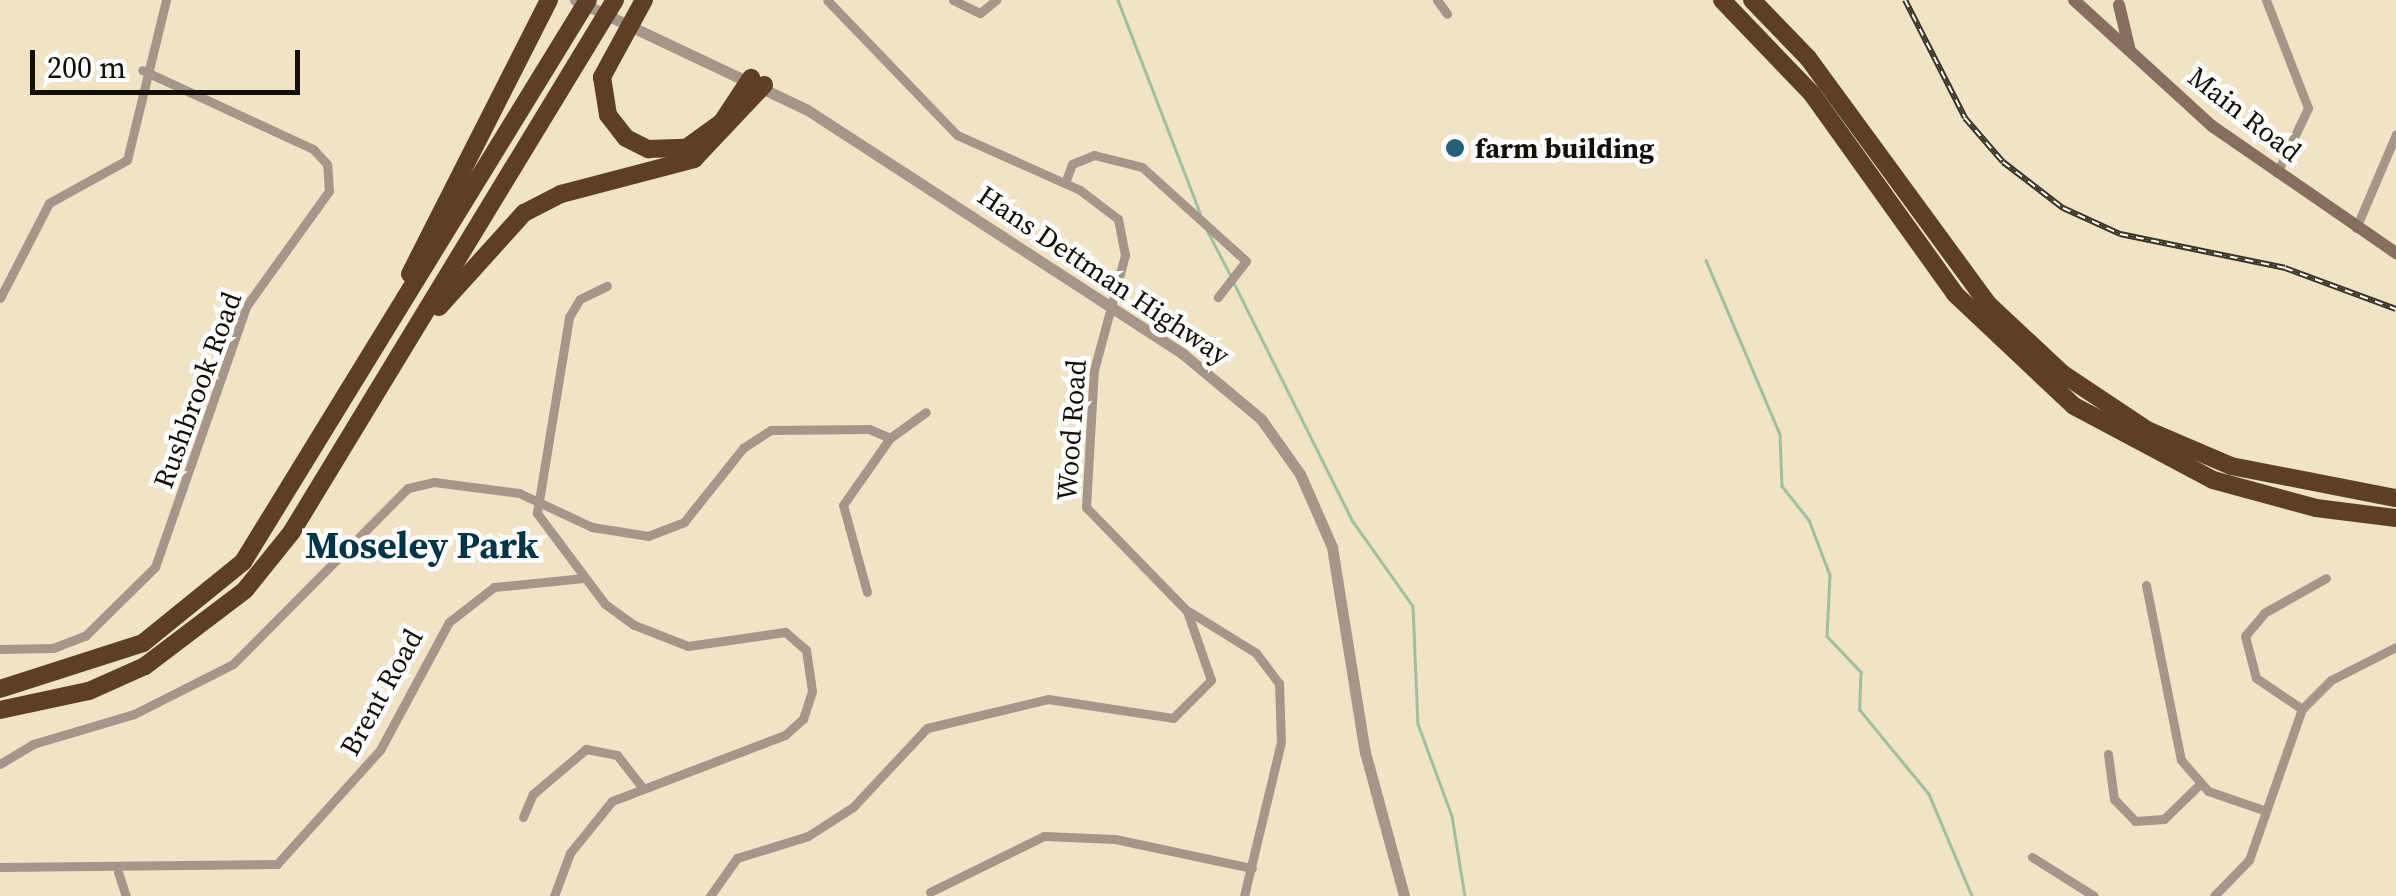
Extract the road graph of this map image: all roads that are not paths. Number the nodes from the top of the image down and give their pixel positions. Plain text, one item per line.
1 (166, 0) edge
2 (549, 0) edge
3 (575, 0) edge
4 (588, 0) edge
5 (615, 0) edge
6 (644, 0) edge
7 (826, 0) edge
8 (953, 0) edge
9 (996, 0) edge
10 (1437, 0) edge
11 (1722, 0) edge
12 (1752, 0) edge
13 (2074, 0) edge
14 (2266, 0) edge
15 (2118, 3) edge
16 (1448, 14) dead end
17 (2109, 32) junction
18 (2130, 51) junction
19 (142, 70) junction
20 (758, 82) junction
21 (2396, 134) edge
22 (2277, 172) junction
23 (1065, 183) junction
24 (2356, 228) junction
25 (2396, 253) edge
26 (607, 286) dead end
27 (1218, 297) dead end
28 (0, 298) edge
29 (1110, 306) junction
30 (350, 396) junction
31 (926, 412) dead end
32 (890, 438) junction
33 (340, 451) junction
34 (2277, 481) junction
35 (2396, 488) edge
36 (533, 497) junction
37 (2396, 498) edge
38 (2394, 519) edge
39 (584, 578) junction
40 (2326, 578) dead end
41 (2146, 585) dead end
42 (867, 592) dead end
43 (1188, 611) junction
44 (2396, 646) edge
45 (0, 649) edge
46 (0, 689) edge
47 (2302, 709) junction
48 (0, 710) edge
49 (2108, 754) dead end
50 (0, 764) edge
51 (2199, 784) junction
52 (640, 786) junction
53 (2266, 811) junction
54 (523, 817) dead end
55 (2032, 857) dead end
56 (0, 867) edge
57 (1252, 868) junction
58 (118, 872) junction
59 (930, 892) dead end
60 (126, 896) edge
61 (554, 896) edge
62 (710, 896) edge
63 (1244, 896) edge
64 (1404, 896) edge
65 (2094, 896) edge
66 (2214, 896) edge

1 - 19 street
2 - 30 highway
3 - 20 street, Hans Dettman Highway
4 - 30 highway
5 - 33 highway
6 - 20 highway
7 - 23 street, Wood Road
8 - 9 street
10 - 16 street
11 - 38 highway
12 - 34 highway
13 - 17 main road, Main Road
14 - 22 street
15 - 17 street
15 - 18 main road
17 - 18 main road, Main Road
18 - 22 main road, Main Road
19 - 28 street
19 - 45 street, Rushbrook Road
20 - 29 street, Hans Dettman Highway
20 - 33 highway
21 - 24 street
22 - 24 main road, Main Road
23 - 27 street
23 - 29 street, Wood Road
24 - 25 main road, Main Road
26 - 36 street
29 - 43 street, Wood Road
29 - 64 street, Hans Dettman Highway
30 - 46 highway
31 - 32 street
32 - 36 street
32 - 42 street
33 - 48 highway
34 - 35 highway
34 - 37 highway
36 - 39 street
36 - 50 street
39 - 52 street
39 - 58 street, Brent Road
40 - 47 street
41 - 51 street
43 - 57 street
43 - 62 street, Wood Road
44 - 47 street
47 - 53 street
49 - 51 street
51 - 53 street
52 - 54 street
52 - 61 street
53 - 66 street
55 - 65 street
56 - 58 street, Brent Road
57 - 59 street
57 - 63 street
58 - 60 street

